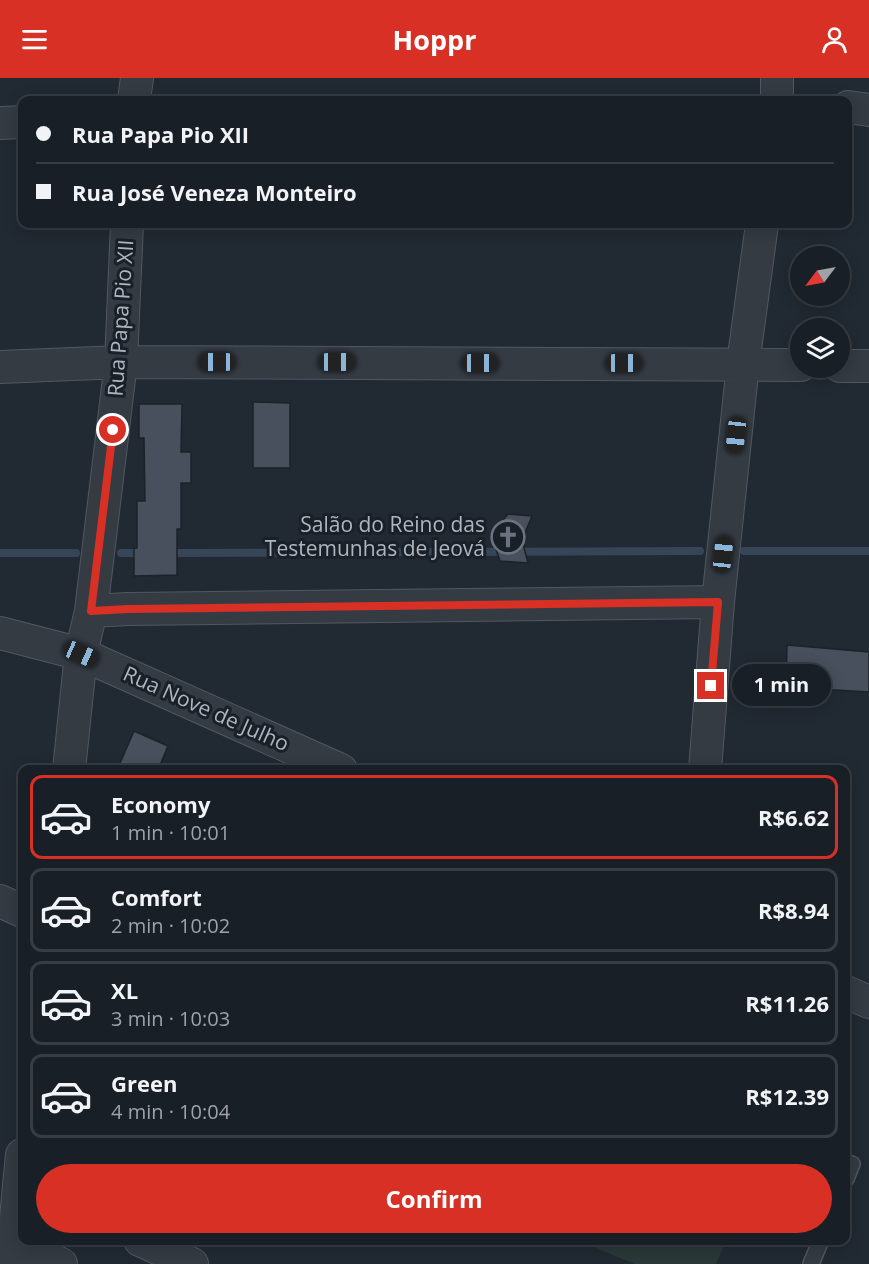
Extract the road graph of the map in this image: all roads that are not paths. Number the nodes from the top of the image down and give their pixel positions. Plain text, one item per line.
1 (137, 78) edge
2 (777, 78) edge
3 (135, 96) edge
4 (777, 96) edge
5 (852, 108) edge
6 (869, 110) edge
7 (18, 122) edge
8 (0, 123) edge
9 (128, 228) edge
10 (761, 228) edge
11 (121, 362) junction
12 (743, 364) junction
13 (790, 365) edge
14 (850, 366) edge
15 (869, 366) edge
16 (0, 367) edge
17 (718, 602) junction
18 (91, 611) junction
19 (0, 633) edge
20 (81, 654) junction
21 (70, 765) edge
22 (330, 765) edge
23 (705, 765) edge
24 (0, 901) edge
25 (18, 908) edge
26 (850, 994) edge
27 (869, 1002) edge
28 (852, 1164) dead end
29 (850, 1169) edge
30 (16, 1176) edge
31 (151, 1245) edge
32 (819, 1245) edge
33 (9, 1248) edge
34 (61, 1264) edge
35 (192, 1264) edge
36 (811, 1264) edge

1 - 3 street
2 - 4 street
5 - 6 street
7 - 8 street
9 - 11 street, Rua Papa Pio XII
10 - 12 street
11 - 12 street
11 - 16 street
11 - 18 street, Rua Papa Pio XII
12 - 13 street
12 - 17 street
14 - 15 street
17 - 18 street
17 - 23 street
18 - 20 street, Rua Papa Pio XII
19 - 20 street, Rua Nove de Julho
20 - 21 street, Rua Papa Pio XII
20 - 22 street, Rua Nove de Julho
24 - 25 street
26 - 27 street
28 - 29 lane
30 - 33 street
31 - 35 street
32 - 36 lane
33 - 34 street

